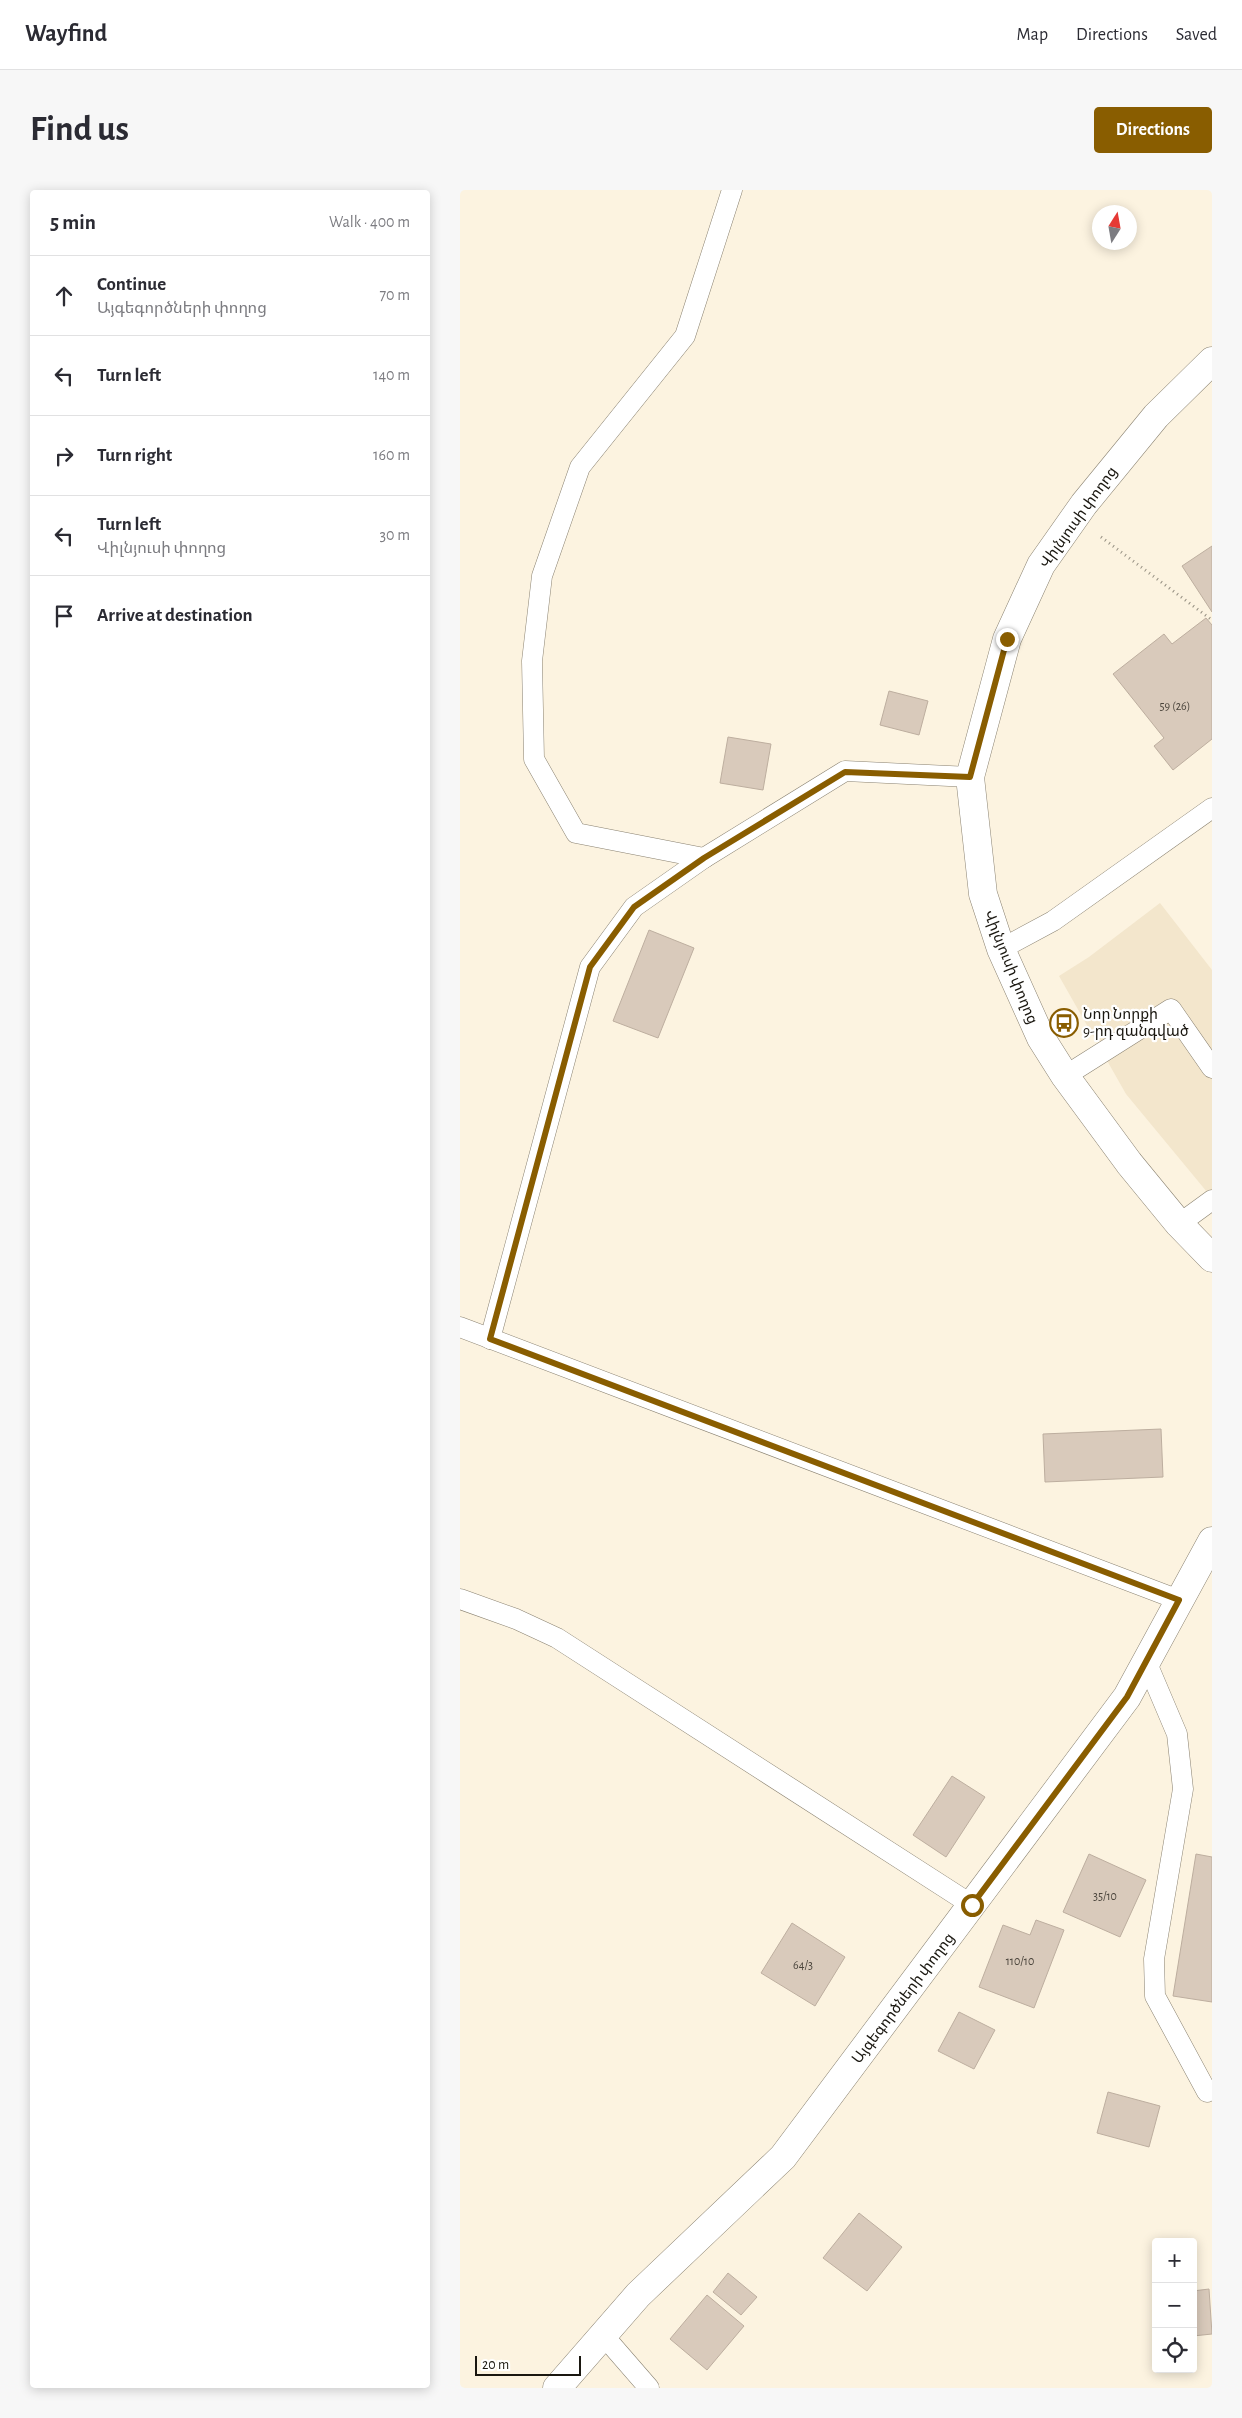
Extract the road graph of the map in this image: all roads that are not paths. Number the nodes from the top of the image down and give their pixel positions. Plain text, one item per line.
1 (732, 190) edge
2 (1212, 361) edge
3 (970, 777) junction
4 (1212, 808) edge
5 (704, 858) junction
6 (1001, 948) junction
7 (1212, 1068) edge
8 (1065, 1076) junction
9 (1212, 1200) edge
10 (1179, 1224) junction
11 (1212, 1258) edge
12 (460, 1327) edge
13 (490, 1339) junction
14 (1212, 1541) edge
15 (460, 1599) edge
16 (1179, 1600) junction
17 (1146, 1661) junction
18 (972, 1905) junction
19 (1206, 2092) dead end
20 (603, 2335) junction
21 (558, 2388) edge
22 (648, 2388) edge

1 - 5 lane
2 - 3 street, Վիլնյուսի փողոց
3 - 5 lane
3 - 6 street, Վիլնյուսի փողոց
4 - 6 lane
5 - 13 lane
6 - 8 street, Վիլնյուսի փողոց
7 - 8 lane
8 - 10 street, Վիլնյուսի փողոց
9 - 10 lane
10 - 11 street, Վիլնյուսի փողոց
12 - 13 lane
13 - 16 lane
14 - 16 street, Այգեգործների փողոց
15 - 18 lane
16 - 17 street, Այգեգործների փողոց
17 - 18 street, Այգեգործների փողոց
17 - 19 lane
18 - 20 street, Այգեգործների փողոց
20 - 21 street, Այգեգործների փողոց
20 - 22 lane

